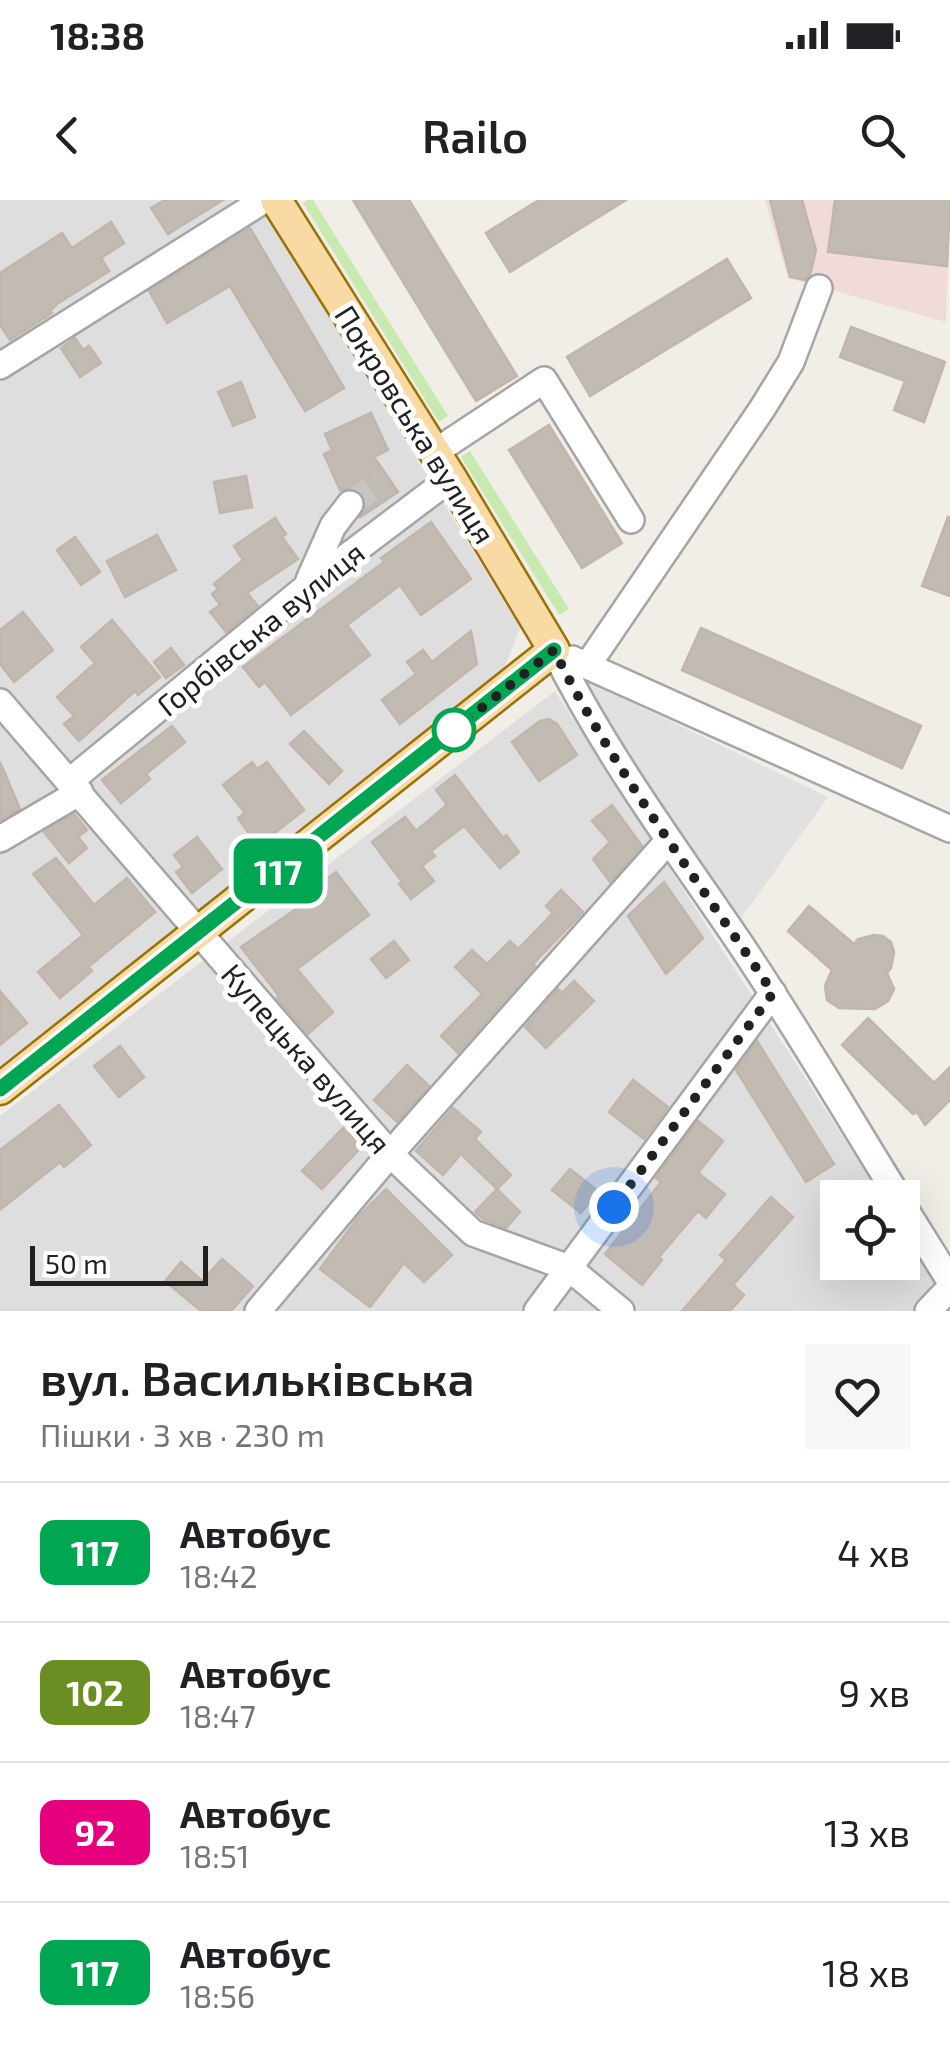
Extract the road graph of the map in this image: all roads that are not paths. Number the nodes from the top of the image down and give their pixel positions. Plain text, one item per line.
1 (264, 200) edge
2 (276, 200) edge
3 (819, 288) dead end
4 (0, 366) edge
5 (435, 452) junction
6 (452, 478) junction
7 (350, 504) tunnel mouth
8 (630, 520) dead end
9 (304, 588) junction
10 (554, 650) junction
11 (587, 666) junction
12 (3, 712) edge
13 (75, 786) junction
14 (950, 829) edge
15 (0, 839) edge
16 (668, 841) junction
17 (199, 934) junction
18 (773, 993) junction
19 (0, 1089) edge
20 (390, 1154) junction
21 (888, 1180) edge
22 (920, 1233) edge
23 (569, 1268) junction
24 (950, 1284) edge
25 (258, 1311) edge
26 (538, 1311) edge
27 (621, 1311) edge
28 (928, 1311) edge

1 - 4 street
2 - 5 main road, Покровська вулиця
3 - 11 street
5 - 6 main road, Покровська вулиця
5 - 8 street
6 - 9 street, Горбівська вулиця
6 - 10 main road, Покровська вулиця
7 - 9 street
9 - 13 street, Горбівська вулиця
10 - 11 street
10 - 16 street, Покровська вулиця
10 - 17 main road
11 - 14 street
12 - 13 street, Купецька вулиця
13 - 15 street, Горбівська вулиця
13 - 17 street, Купецька вулиця
16 - 18 street, Покровська вулиця
16 - 20 street
17 - 19 main road
17 - 20 street, Купецька вулиця
18 - 21 street, Покровська вулиця
18 - 23 street
20 - 23 street, Купецька вулиця
20 - 25 street
22 - 24 street, Покровська вулиця
23 - 26 street
23 - 27 street, Купецька вулиця
24 - 28 street

